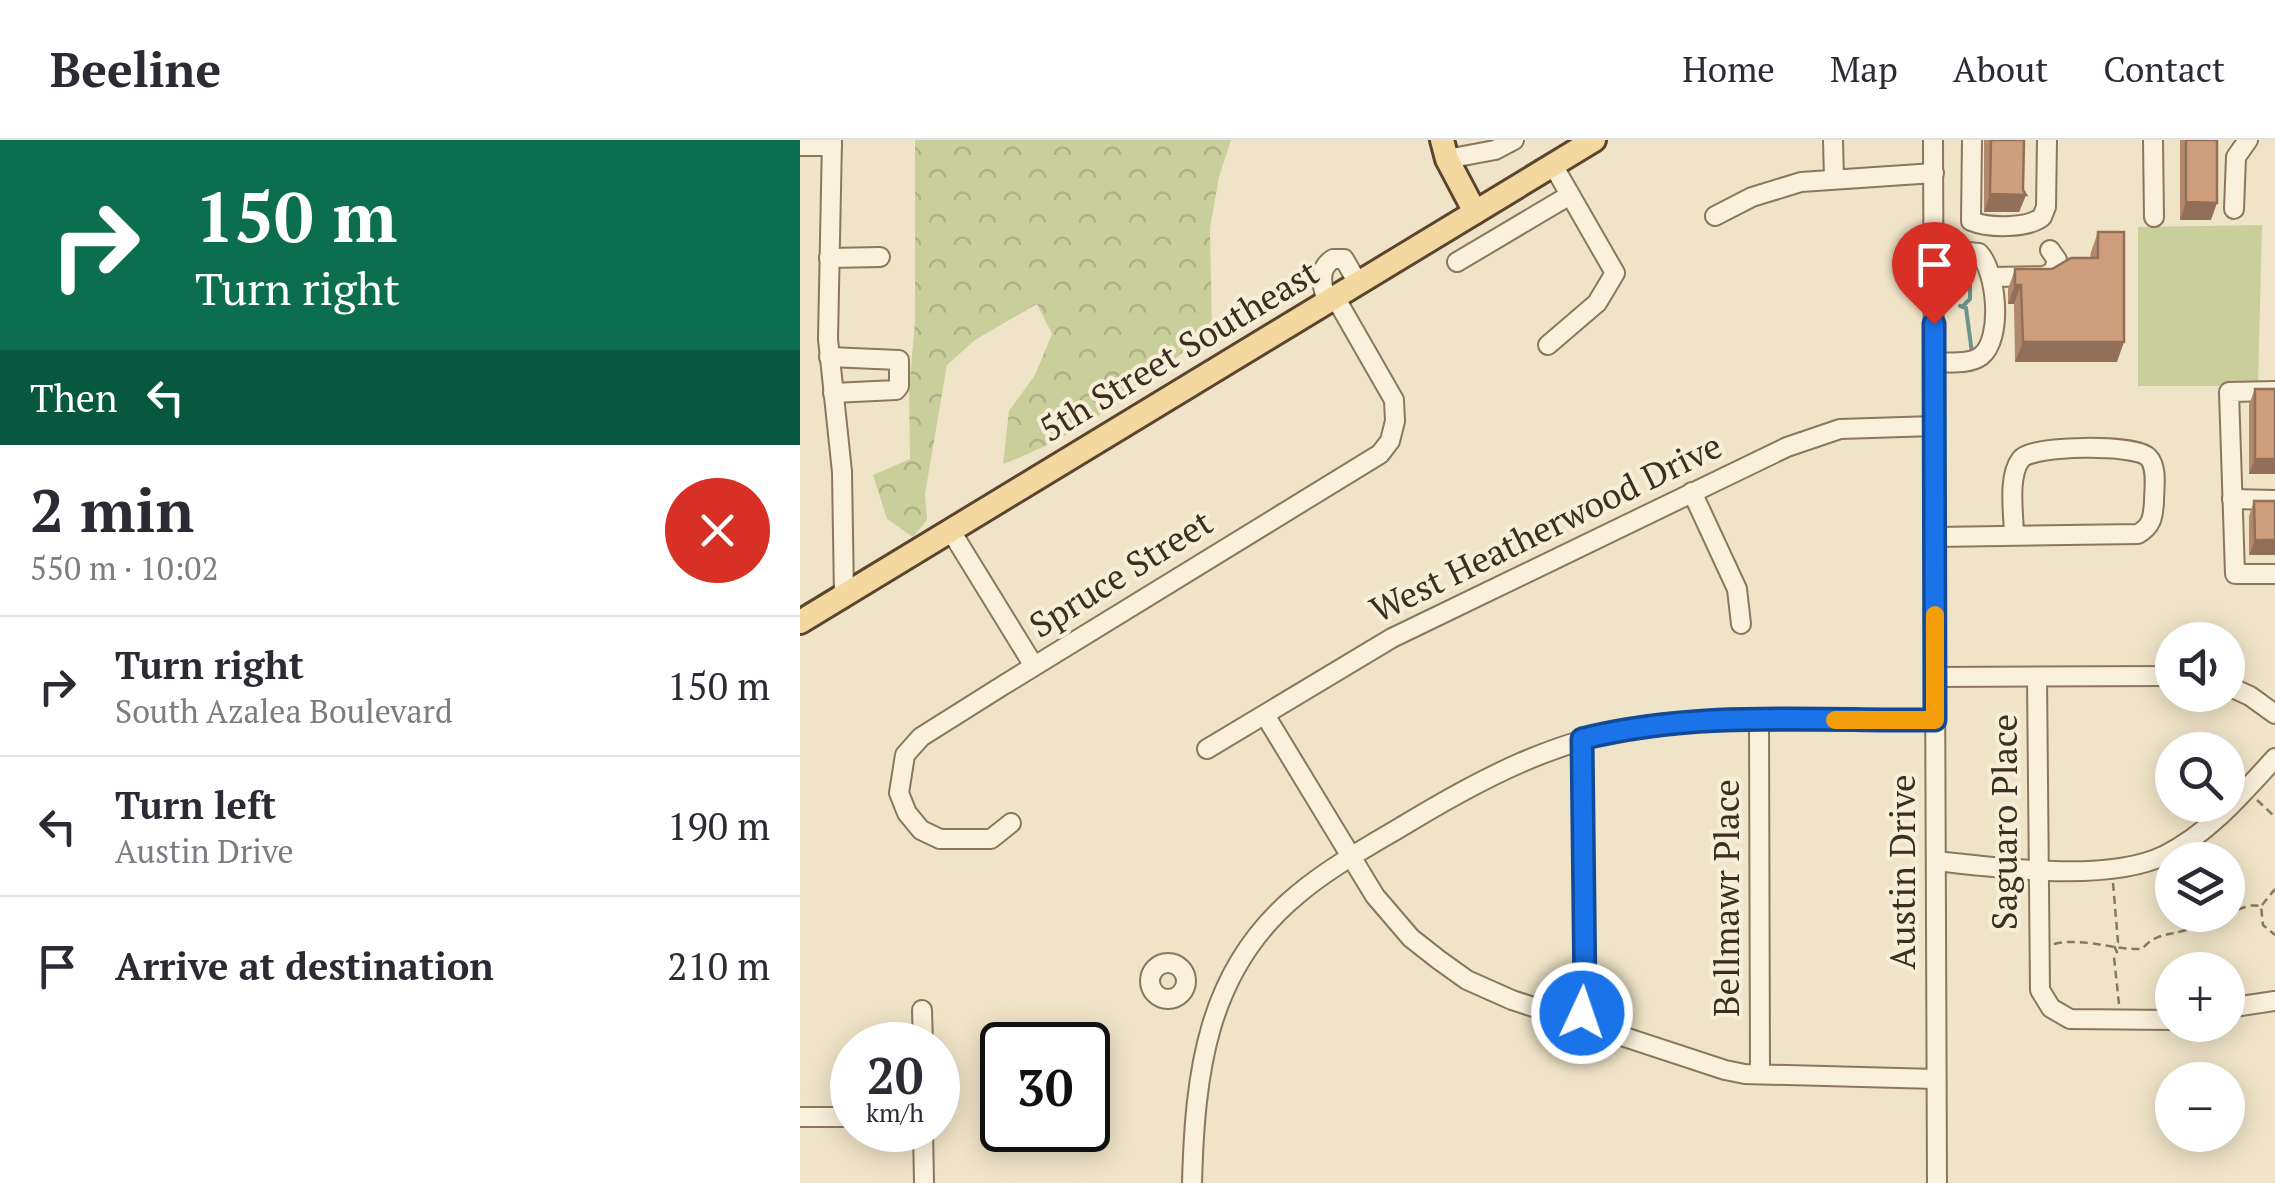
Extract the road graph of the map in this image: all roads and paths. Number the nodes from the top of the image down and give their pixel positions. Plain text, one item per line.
1 (1514, 140) edge
2 (1594, 140) edge
3 (1834, 140) edge
4 (1934, 140) edge
5 (1972, 140) edge
6 (2046, 140) edge
7 (2153, 140) edge
8 (2248, 140) edge
9 (832, 143) edge
10 (800, 146) edge
11 (1445, 150) edge
12 (1561, 153) edge
13 (1934, 173) junction
14 (1834, 180) junction
15 (1570, 196) junction
16 (2234, 209) dead end
17 (1475, 212) junction
18 (1715, 216) dead end
19 (2154, 217) dead end
20 (1934, 249) junction
21 (2050, 250) dead end
22 (880, 257) dead end
23 (830, 258) junction
24 (1457, 262) dead end
25 (1992, 276) junction
26 (1358, 283) junction
27 (1331, 300) junction
28 (1548, 345) dead end
29 (830, 357) junction
30 (1934, 362) junction
31 (2275, 391) edge
32 (833, 393) junction
33 (1934, 426) junction
34 (1692, 492) junction
35 (2232, 498) junction
36 (2275, 500) edge
37 (951, 530) junction
38 (2014, 536) junction
39 (1935, 537) junction
40 (2275, 574) edge
41 (844, 595) junction
42 (800, 622) edge
43 (1741, 624) dead end
44 (1034, 666) junction
45 (2155, 676) edge
46 (1935, 677) junction
47 (2037, 677) junction
48 (2245, 694) edge
49 (2275, 714) edge
50 (1265, 715) junction
51 (1935, 720) junction
52 (1759, 721) junction
53 (1582, 739) junction
54 (1207, 748) dead end
55 (2275, 758) edge
56 (2245, 789) joint
57 (2275, 817) edge
58 (2212, 822) edge
59 (1011, 823) dead end
60 (1352, 857) junction
61 (1936, 862) junction
62 (2114, 868) junction
63 (2037, 870) junction
64 (2275, 889) edge
65 (2261, 906) junction
66 (2275, 935) edge
67 (2118, 942) junction
68 (2038, 946) junction
69 (2116, 949) junction
70 (2124, 950) junction
71 (1187, 988) dead end
72 (2275, 1000) edge
73 (1219, 1004) junction
74 (2245, 1005) edge
75 (922, 1010) dead end
76 (1580, 1020) junction
77 (2155, 1020) edge
78 (2120, 1021) junction
79 (922, 1022) edge
80 (1760, 1074) junction
81 (1936, 1079) junction
82 (830, 1117) edge
83 (802, 1118) edge
84 (924, 1152) edge
85 (924, 1183) edge
86 (1192, 1183) edge
87 (1937, 1183) edge

1 - 11 street
2 - 12 main road, 5th Street Southeast
3 - 14 street
4 - 13 street, Austin Drive
5 - 6 street
7 - 19 street
8 - 16 street
9 - 10 street
9 - 23 street
11 - 17 main road
12 - 15 street
12 - 17 main road, 5th Street Southeast
13 - 14 street
13 - 20 street, Austin Drive
14 - 18 street
15 - 24 street
15 - 28 street
17 - 26 main road, 5th Street Southeast
20 - 25 street
20 - 30 street, Austin Drive
21 - 25 street
22 - 23 street
23 - 29 street
25 - 30 street
26 - 27 main road, 5th Street Southeast
26 - 27 street
27 - 37 main road, 5th Street Southeast
27 - 44 street, Spruce Street
29 - 32 street
29 - 32 street
30 - 33 street, Austin Drive
31 - 35 street
32 - 41 street
33 - 34 street, West Heatherwood Drive
33 - 39 street, Austin Drive
34 - 43 street
34 - 50 street, West Heatherwood Drive
35 - 36 street
35 - 40 street
37 - 41 main road, 5th Street Southeast
37 - 44 street
38 - 38 street
38 - 39 street
39 - 46 street, Austin Drive
41 - 42 main road, 5th Street Southeast
44 - 59 street, Spruce Street
45 - 47 street
46 - 47 street
46 - 51 street, Austin Drive
47 - 63 street, Saguaro Place
48 - 49 street
50 - 54 street, West Heatherwood Drive
50 - 60 street
51 - 52 street
51 - 61 street, Austin Drive
52 - 53 street
52 - 80 street, Bellmawr Place
53 - 60 street
53 - 76 street
55 - 56 street
56 - 57 path
58 - 62 street
60 - 73 street
60 - 76 street
61 - 63 street
61 - 81 street, Austin Drive
62 - 63 street
62 - 67 path
63 - 68 street, Saguaro Place
64 - 65 path
65 - 66 path
65 - 70 path
67 - 69 path
67 - 70 path
68 - 69 path
68 - 78 street, Saguaro Place
69 - 70 path
69 - 78 path
71 - 73 street
72 - 74 street
73 - 86 street
75 - 79 street
76 - 80 street
77 - 78 street
80 - 81 street
81 - 87 street, Austin Drive
82 - 83 street
84 - 85 street

